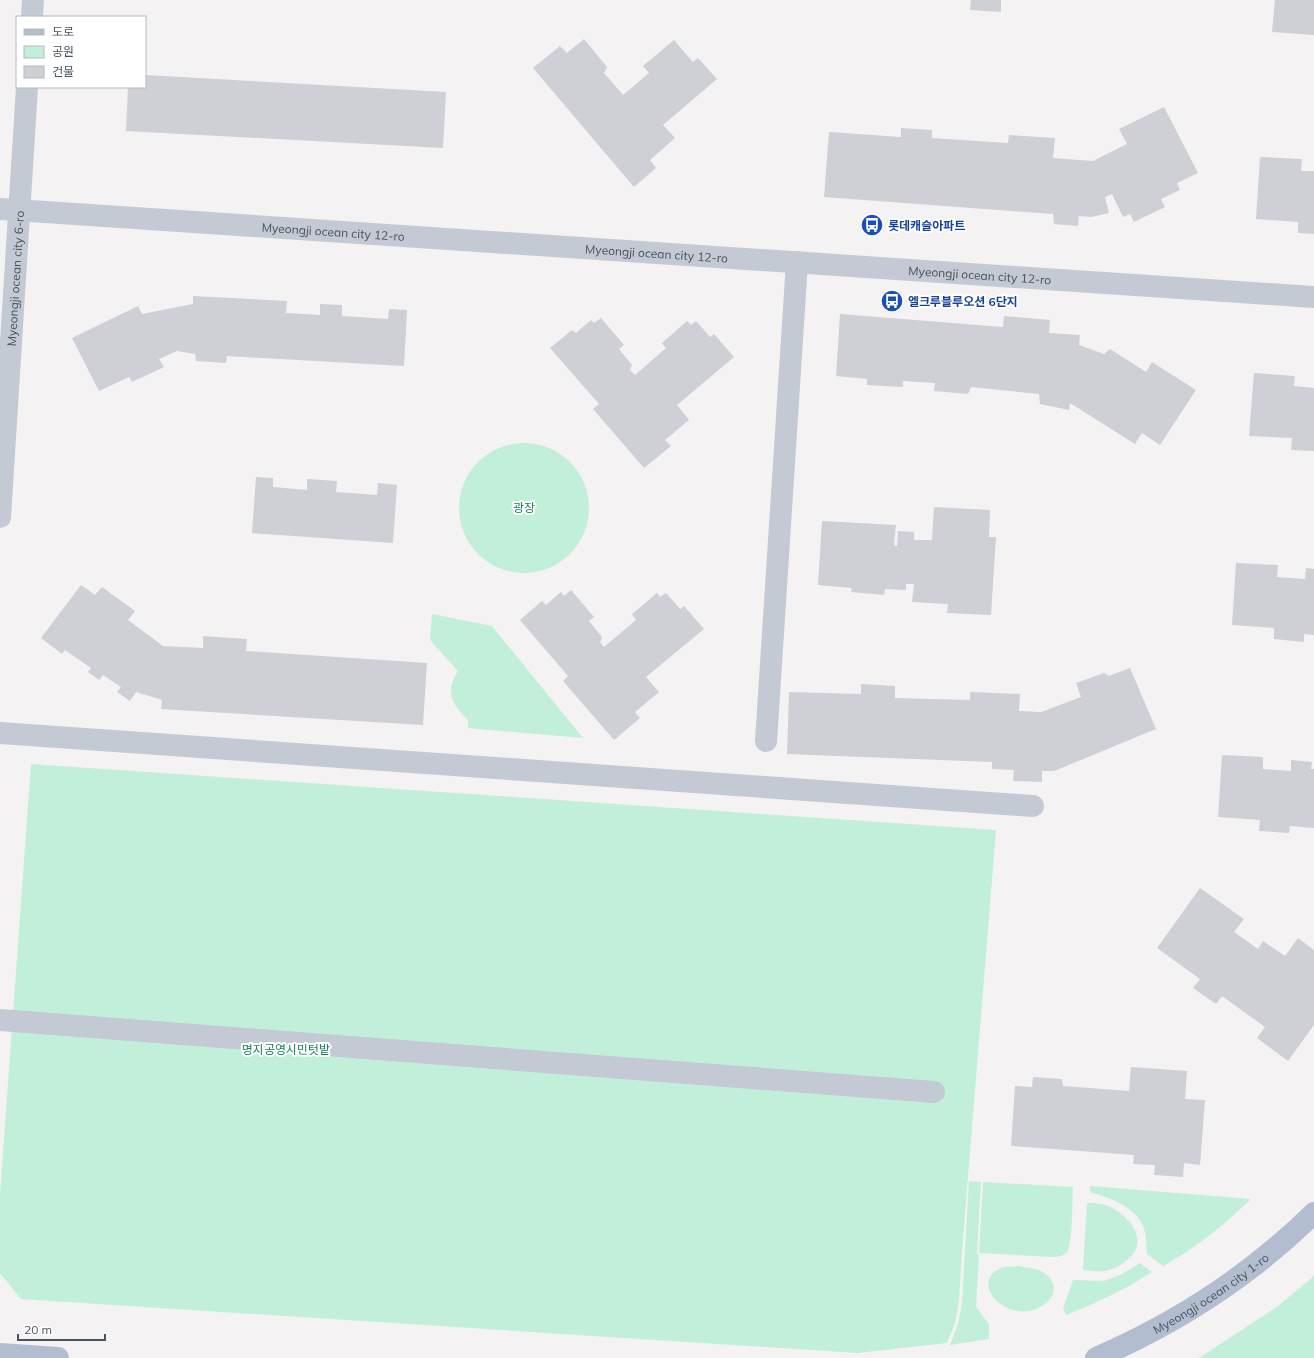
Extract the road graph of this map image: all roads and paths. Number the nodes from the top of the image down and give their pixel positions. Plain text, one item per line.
1 (33, 0) edge
2 (32, 16) edge
3 (27, 88) edge
4 (10, 210) edge
5 (798, 262) junction
6 (1314, 297) edge
7 (0, 517) edge
8 (0, 733) edge
9 (766, 741) dead end
10 (1033, 806) dead end
11 (0, 1020) edge
12 (934, 1092) dead end
13 (1314, 1213) edge
14 (0, 1354) edge
15 (58, 1358) edge
16 (1096, 1358) edge

1 - 2 street
3 - 4 street, Myeongji ocean city 6-ro
4 - 5 street, Myeongji ocean city 12-ro
4 - 7 street, Myeongji ocean city 6-ro
5 - 6 street, Myeongji ocean city 12-ro
5 - 9 street
8 - 10 street
11 - 12 street
13 - 16 main road, Myeongji ocean city 1-ro
14 - 15 main road

